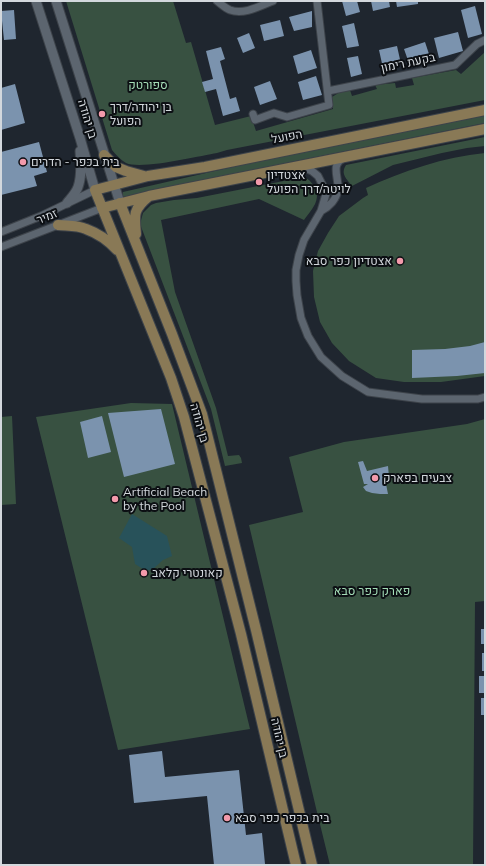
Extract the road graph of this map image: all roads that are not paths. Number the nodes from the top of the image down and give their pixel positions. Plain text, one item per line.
1 (36, 1) edge
2 (56, 1) edge
3 (217, 1) edge
4 (273, 1) edge
5 (317, 1) edge
6 (485, 40) edge
7 (328, 91) junction
8 (485, 110) edge
9 (253, 114) dead end
10 (485, 129) edge
11 (80, 138) junction
12 (104, 155) junction
13 (347, 156) junction
14 (283, 169) junction
15 (148, 176) junction
16 (113, 185) junction
17 (95, 190) junction
18 (149, 196) junction
19 (67, 203) junction
20 (120, 203) junction
21 (102, 208) junction
22 (321, 211) junction
23 (58, 225) junction
24 (1, 232) edge
25 (1, 246) edge
26 (137, 246) junction
27 (121, 255) junction
28 (485, 397) edge
29 (296, 865) edge
30 (312, 865) edge

1 - 11 street, בן יהודה
2 - 12 street, בן יהודה
3 - 4 street
5 - 7 street
6 - 7 street, בקעת רימון
7 - 9 street
8 - 15 main road, הפועל
10 - 13 main road
11 - 17 street, בן יהודה
11 - 19 street
12 - 15 main road
12 - 16 street, בן יהודה
13 - 14 main road
13 - 22 street
14 - 18 main road
14 - 22 street
15 - 16 main road, הפועל
16 - 17 main road, הפועל
16 - 20 street, בן יהודה
17 - 19 street, זמיר
17 - 21 main road, בן יהודה
18 - 20 main road
18 - 26 main road
19 - 24 street, זמיר
20 - 21 main road
20 - 26 main road, בן יהודה
21 - 23 street, זמיר
21 - 27 main road, בן יהודה
22 - 28 street
23 - 25 street, זמיר
23 - 27 main road
26 - 30 main road, בן יהודה
27 - 29 main road, בן יהודה

